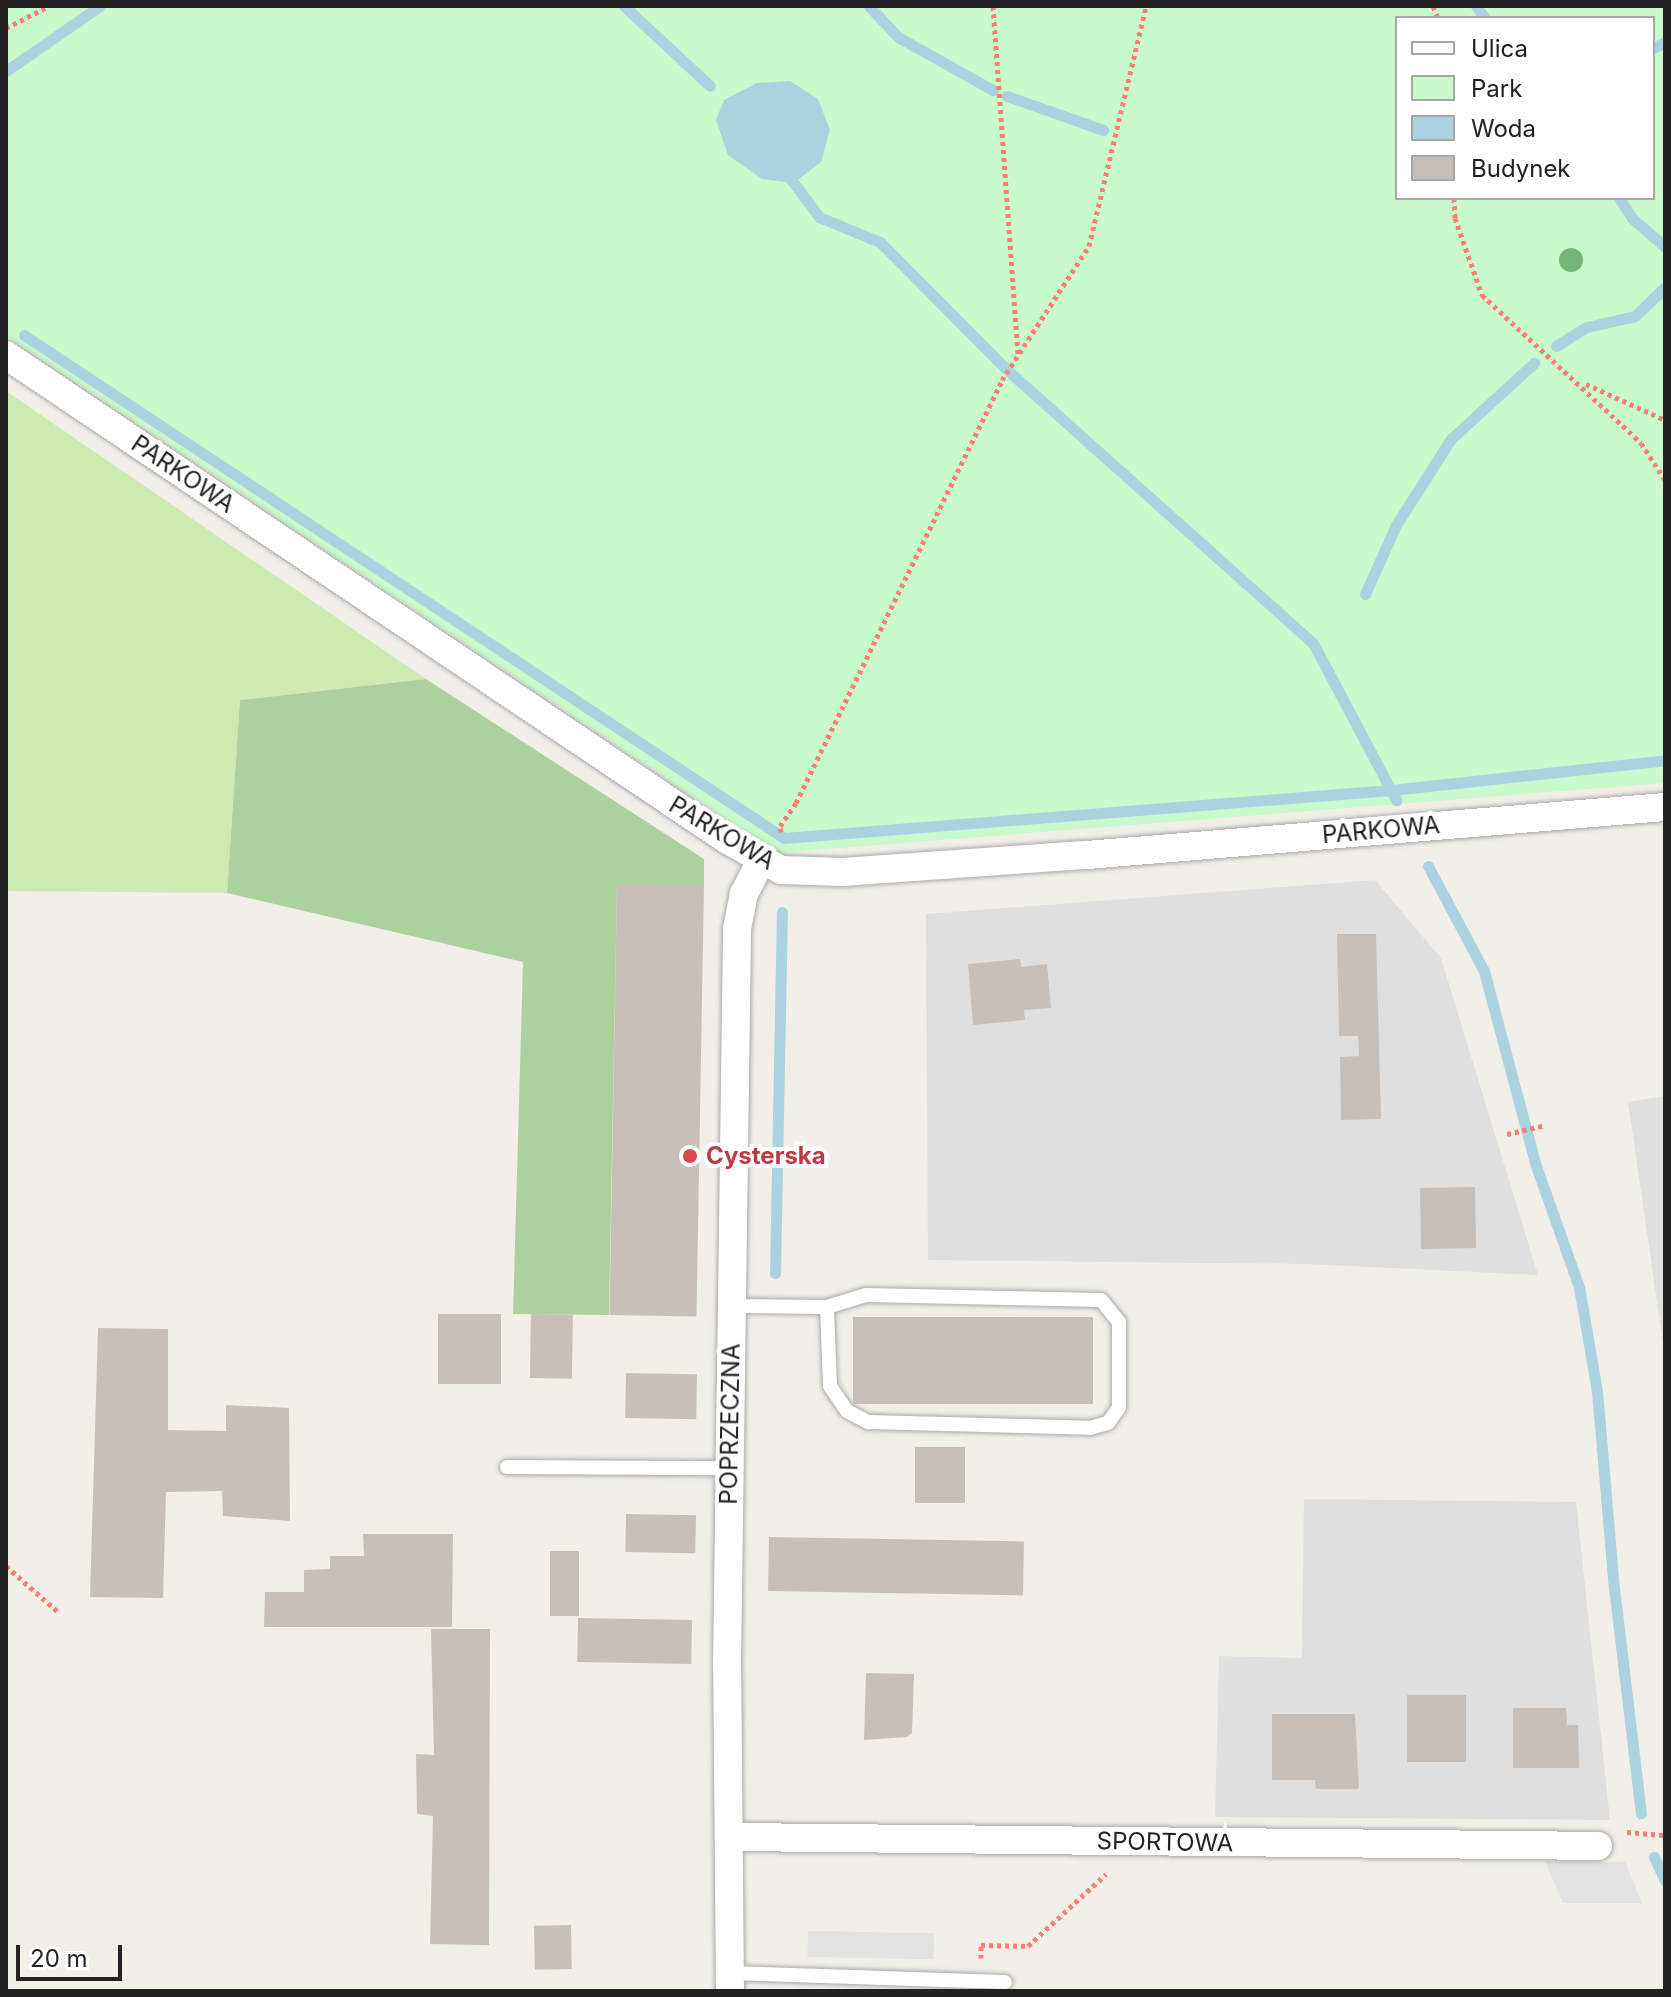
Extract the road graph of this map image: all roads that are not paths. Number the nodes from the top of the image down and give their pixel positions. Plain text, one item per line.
1 (6, 355) edge
2 (1665, 807) edge
3 (760, 862) junction
4 (733, 1306) junction
5 (827, 1307) junction
6 (507, 1467) dead end
7 (729, 1468) junction
8 (731, 1837) junction
9 (1598, 1846) dead end
10 (730, 1982) edge
11 (1005, 1982) dead end

1 - 3 street, PARKOWA
2 - 3 street, PARKOWA
3 - 4 street, POPRZECZNA
4 - 5 lane
4 - 7 street, POPRZECZNA
5 - 5 lane
6 - 7 lane
7 - 8 street, POPRZECZNA
8 - 9 street, SPORTOWA
8 - 10 street, POPRZECZNA
10 - 11 lane

